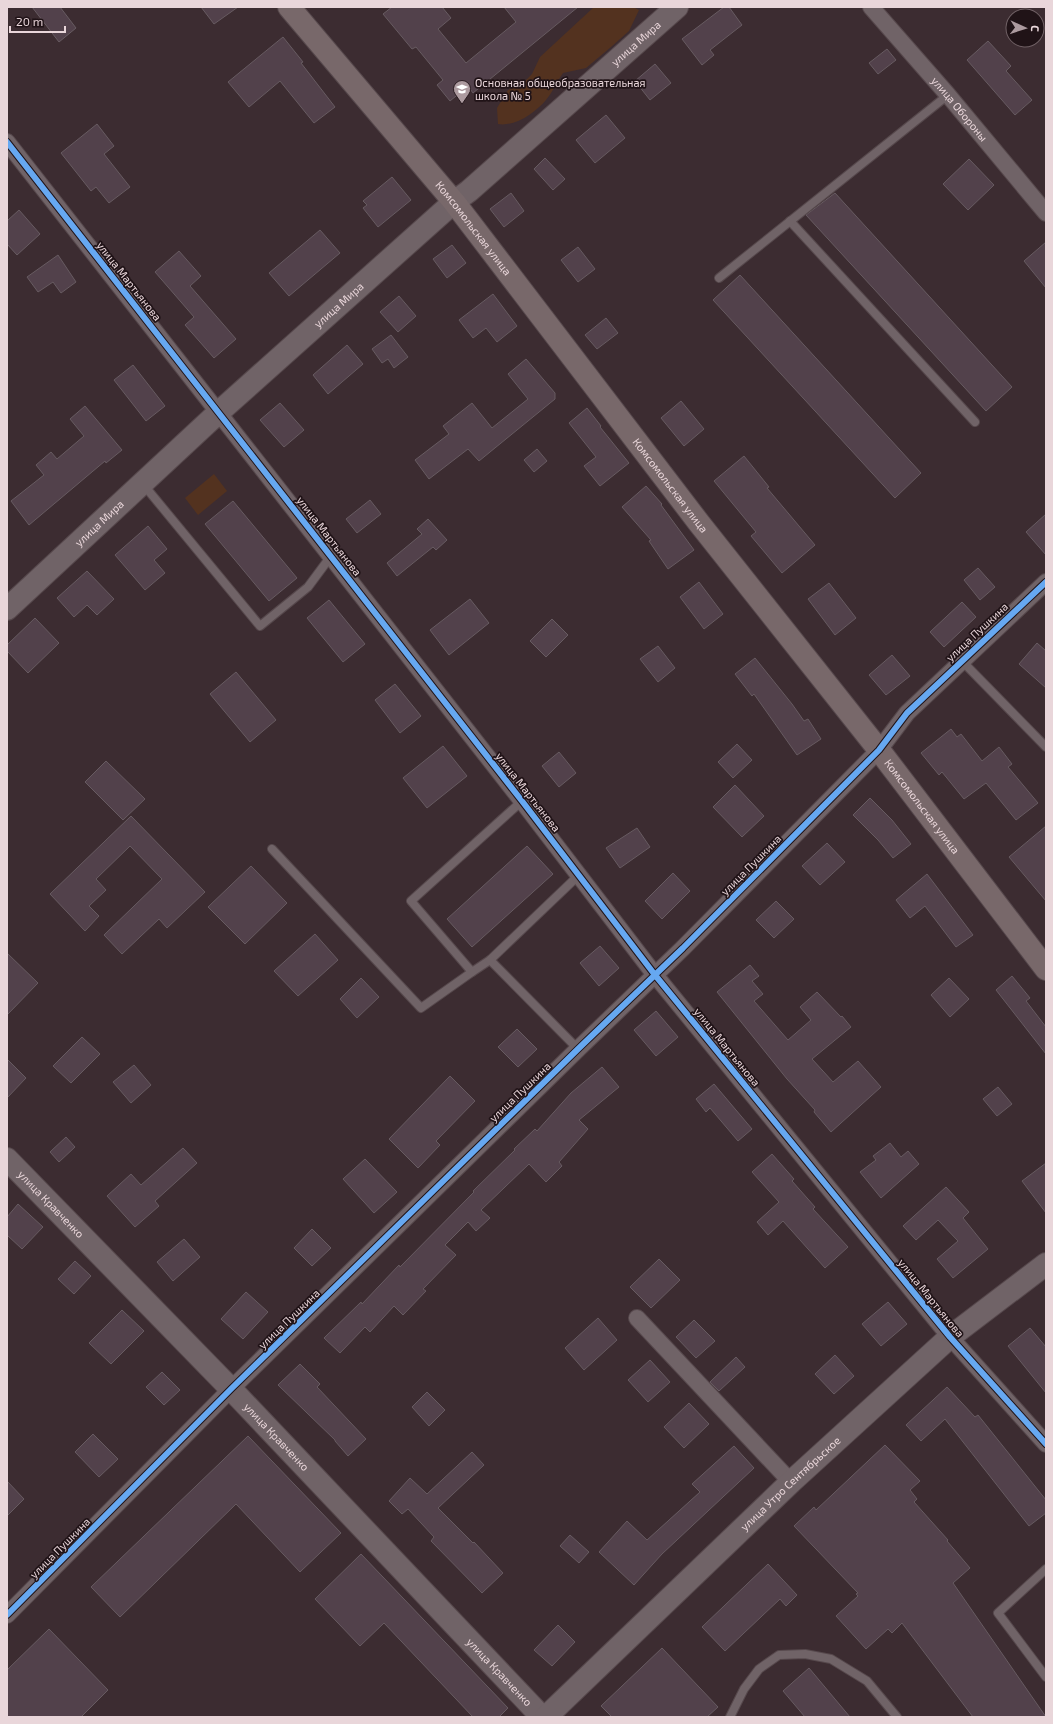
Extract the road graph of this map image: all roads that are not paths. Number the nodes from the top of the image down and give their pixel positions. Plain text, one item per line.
1 (289, 7) edge
2 (677, 7) edge
3 (871, 7) edge
4 (948, 95) junction
5 (7, 142) edge
6 (454, 202) junction
7 (1046, 213) edge
8 (790, 221) junction
9 (718, 278) dead end
10 (219, 412) junction
11 (975, 422) dead end
12 (142, 483) junction
13 (331, 556) junction
14 (1046, 582) edge
15 (7, 609) edge
16 (961, 660) junction
17 (1046, 747) edge
18 (879, 750) junction
19 (522, 800) junction
20 (272, 849) dead end
21 (579, 875) junction
22 (490, 960) junction
23 (1046, 969) edge
24 (472, 972) junction
25 (655, 975) junction
26 (578, 1049) junction
27 (7, 1159) edge
28 (1046, 1264) edge
29 (637, 1318) dead end
30 (950, 1337) junction
31 (231, 1389) junction
32 (1046, 1444) edge
33 (791, 1482) junction
34 (1046, 1569) edge
35 (7, 1615) edge
36 (1046, 1677) edge
37 (542, 1717) edge
38 (546, 1717) edge
39 (730, 1717) edge
40 (897, 1717) edge

1 - 6 main road, Комсомольская улица
2 - 6 street, улица Мира
3 - 4 street, улица Обороны
4 - 7 street, улица Обороны
4 - 8 lane
5 - 10 street, улица Мартьянова
6 - 10 street, улица Мира
6 - 18 main road, Комсомольская улица
8 - 9 lane
8 - 11 lane
10 - 12 street, улица Мира
10 - 13 street, улица Мартьянова
12 - 13 lane
12 - 15 street, улица Мира
13 - 19 street, улица Мартьянова
14 - 16 street, улица Пушкина
16 - 17 lane
16 - 18 street, улица Пушкина
18 - 23 main road, Комсомольская улица
18 - 25 street, улица Пушкина
19 - 21 street, улица Мартьянова
19 - 24 lane
20 - 24 lane
21 - 22 lane
21 - 25 street, улица Мартьянова
22 - 24 lane
22 - 26 lane
25 - 26 street, улица Пушкина
25 - 30 street, улица Мартьянова
26 - 31 street, улица Пушкина
27 - 31 street, улица Кравченко
28 - 30 street, улица Утро Сентябрьское
29 - 33 street
30 - 32 street, улица Мартьянова
30 - 33 street, улица Утро Сентябрьское
31 - 35 street, улица Пушкина
31 - 37 street, улица Кравченко
33 - 38 street, улица Утро Сентябрьское
34 - 36 lane
39 - 40 lane

